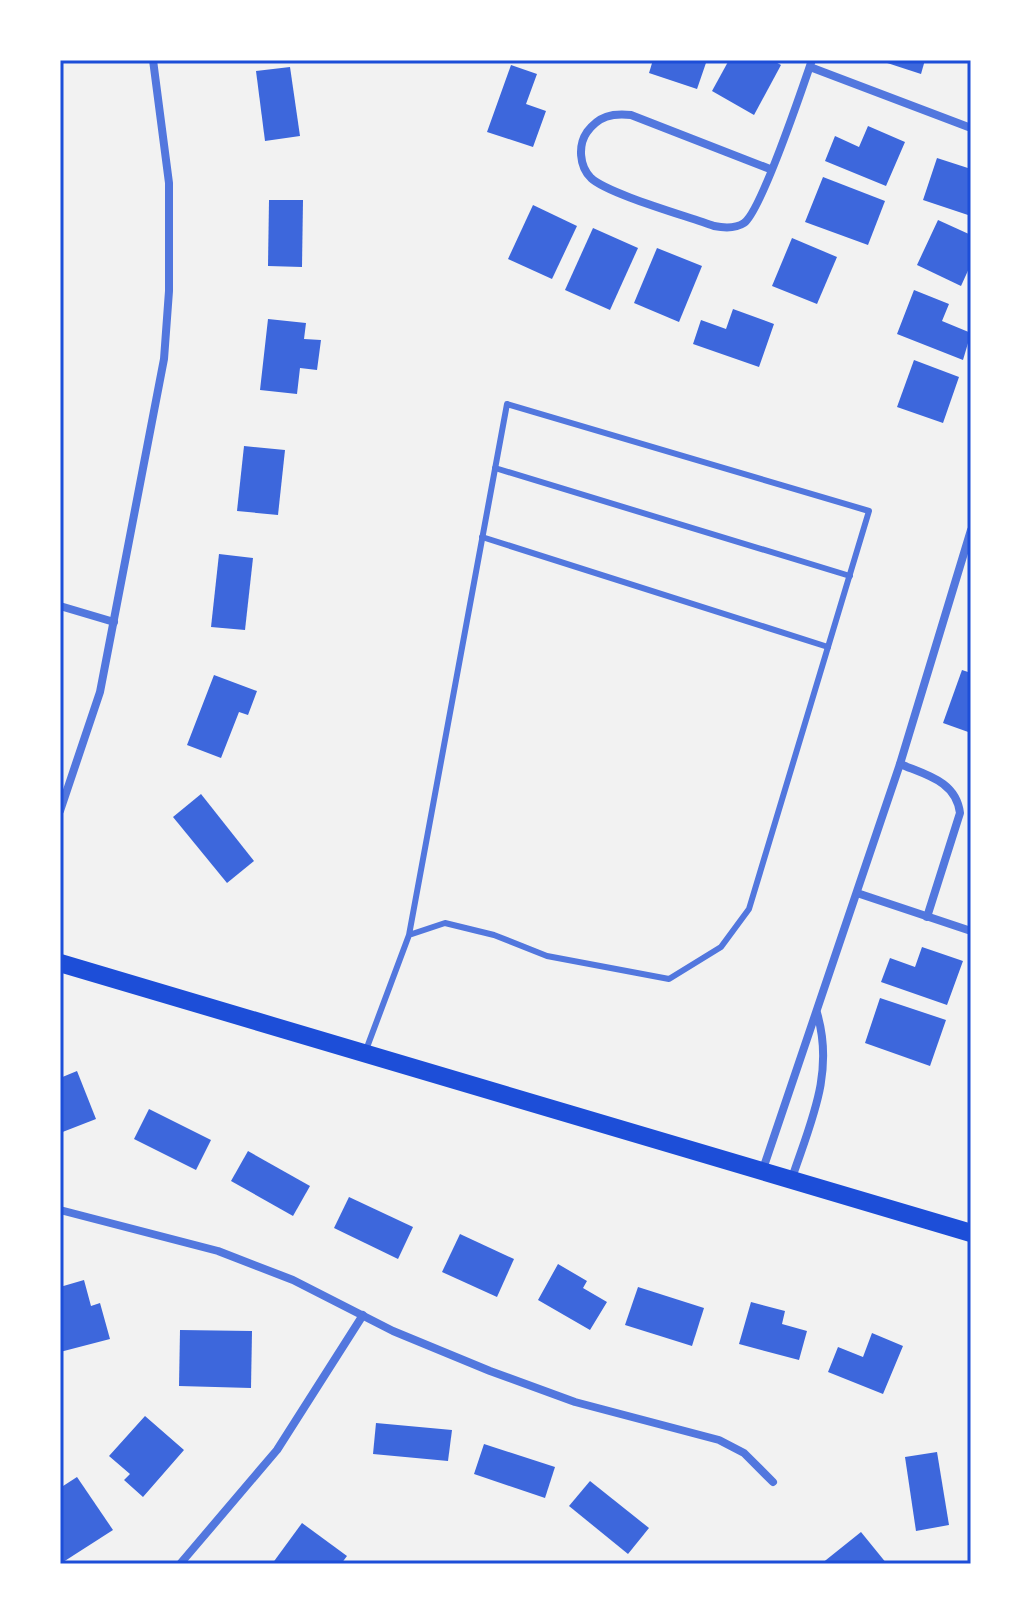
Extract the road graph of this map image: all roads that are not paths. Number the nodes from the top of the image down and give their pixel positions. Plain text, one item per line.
1 (153, 60) edge
2 (811, 64) edge
3 (971, 128) edge
4 (770, 169) junction
5 (495, 468) junction
6 (971, 530) edge
7 (482, 537) junction
8 (850, 576) junction
9 (60, 606) edge
10 (114, 622) junction
11 (828, 647) junction
12 (900, 764) junction
13 (60, 811) edge
14 (857, 893) junction
15 (927, 917) junction
16 (971, 931) edge
17 (409, 935) junction
18 (60, 963) edge
19 (817, 1012) junction
20 (365, 1054) junction
21 (762, 1172) junction
22 (791, 1181) junction
23 (60, 1210) edge
24 (971, 1233) edge
25 (363, 1315) junction
26 (773, 1482) dead end
27 (180, 1564) edge

1 - 10 street
2 - 3 street
2 - 4 street
4 - 4 street
5 - 7 lane
5 - 8 lane
5 - 8 lane
6 - 12 street
7 - 11 lane
7 - 17 lane
8 - 11 lane
9 - 10 street
10 - 13 street
11 - 17 lane
12 - 14 street
12 - 15 street
14 - 15 street
14 - 19 street
15 - 16 street
17 - 20 lane
18 - 20 main road
19 - 21 street
19 - 22 street
20 - 21 main road
21 - 22 main road
22 - 24 main road
23 - 25 street
25 - 26 street
25 - 27 street

